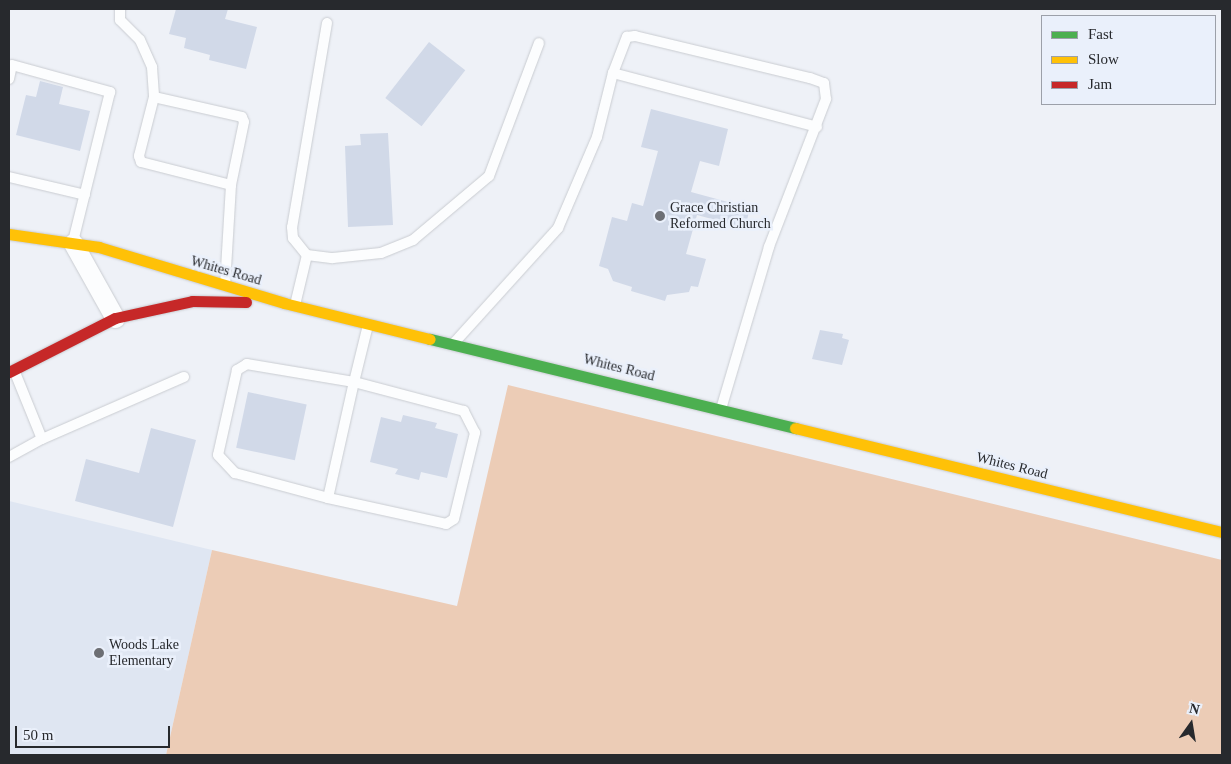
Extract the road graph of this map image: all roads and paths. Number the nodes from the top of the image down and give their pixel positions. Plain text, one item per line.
1 (120, 9) edge
2 (327, 23) dead end
3 (539, 43) dead end
4 (612, 73) junction
5 (9, 79) edge
6 (154, 97) junction
7 (817, 127) junction
8 (9, 177) edge
9 (230, 184) junction
10 (84, 195) junction
11 (9, 234) edge
12 (73, 243) junction
13 (307, 255) junction
14 (225, 286) junction
15 (289, 304) junction
16 (115, 318) junction
17 (369, 321) junction
18 (454, 342) junction
19 (11, 370) edge
20 (184, 377) dead end
21 (354, 382) junction
22 (721, 409) junction
23 (42, 439) junction
24 (9, 457) edge
25 (328, 498) junction
26 (1222, 532) edge

1 - 6 lane
2 - 13 lane
3 - 13 lane
4 - 7 lane
4 - 7 lane
4 - 18 lane
5 - 10 lane
6 - 9 lane
6 - 9 lane
7 - 22 lane
8 - 10 lane
9 - 14 lane
10 - 12 lane
11 - 12 street, Whites Road
12 - 14 street, Whites Road
12 - 16 street
13 - 15 lane
14 - 15 street, Whites Road
15 - 16 street
15 - 17 street, Whites Road
16 - 19 street
17 - 18 street, Whites Road
17 - 21 lane
18 - 22 street, Whites Road
19 - 23 lane
20 - 23 lane
21 - 25 lane
21 - 25 lane
21 - 25 lane
22 - 26 street, Whites Road
23 - 24 lane

